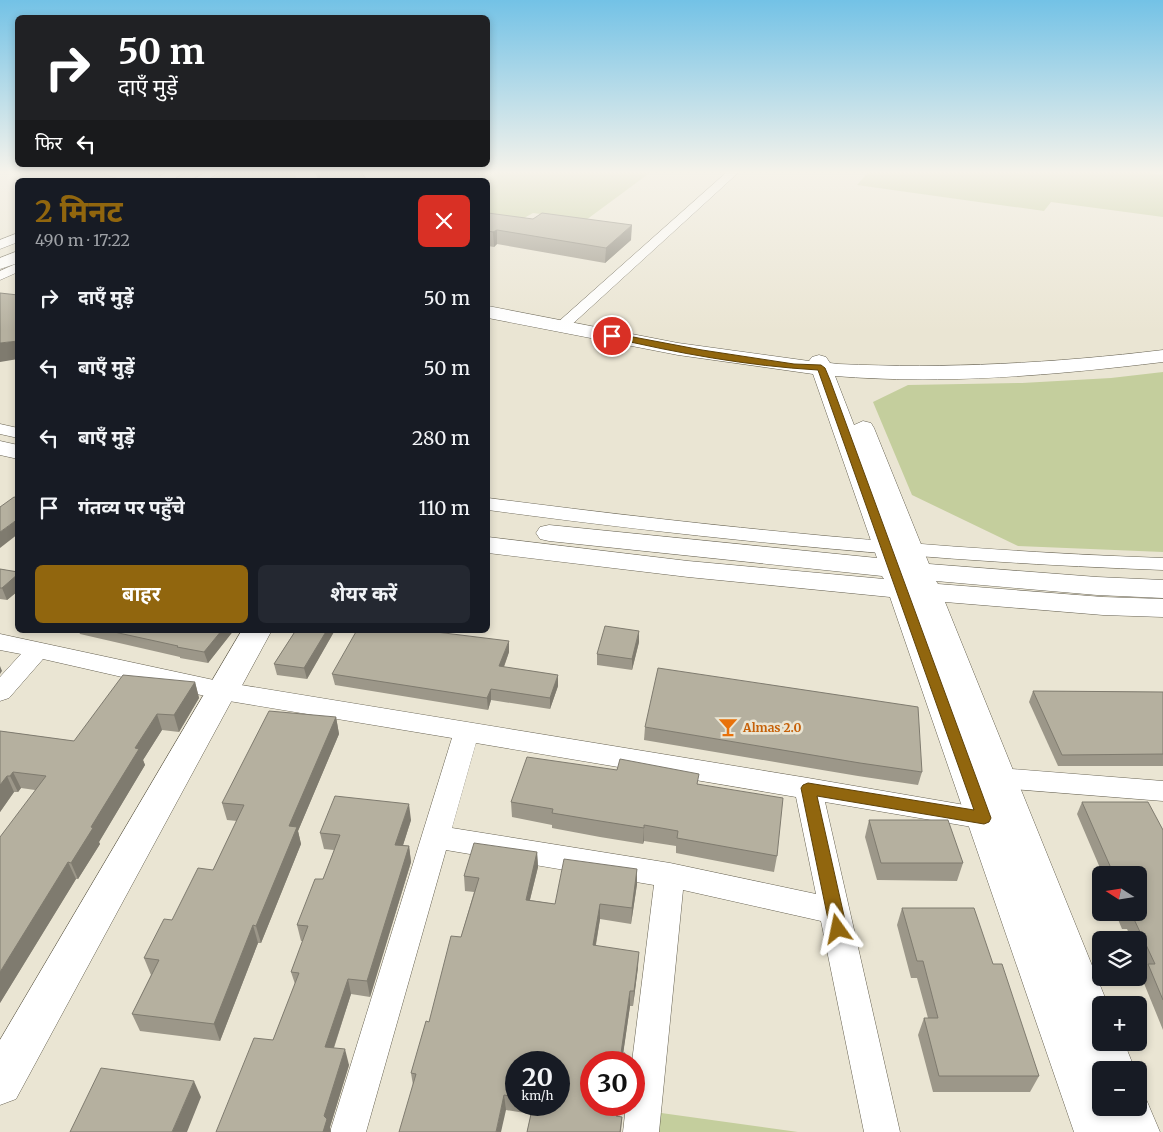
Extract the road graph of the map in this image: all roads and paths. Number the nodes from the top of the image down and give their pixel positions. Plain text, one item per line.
1 (678, 225) edge
2 (686, 225) edge
3 (15, 238) edge
4 (0, 245) edge
5 (15, 248) edge
6 (0, 256) edge
7 (15, 257) edge
8 (0, 264) edge
9 (15, 268) edge
10 (0, 276) edge
11 (490, 305) edge
12 (490, 312) edge
13 (571, 325) junction
14 (1163, 350) edge
15 (1163, 356) edge
16 (829, 365) junction
17 (0, 429) edge
18 (15, 432) edge
19 (0, 448) edge
20 (15, 451) edge
21 (0, 467) edge
22 (15, 470) edge
23 (490, 504) edge
24 (490, 526) edge
25 (490, 544) edge
26 (1163, 564) edge
27 (906, 569) junction
28 (1163, 589) edge
29 (1163, 608) edge
30 (256, 633) edge
31 (0, 642) edge
32 (38, 650) junction
33 (223, 691) junction
34 (0, 692) edge
35 (467, 732) junction
36 (999, 778) junction
37 (808, 788) junction
38 (1163, 791) edge
39 (984, 818) junction
40 (435, 837) junction
41 (670, 875) junction
42 (834, 911) junction
43 (1092, 1016) edge
44 (0, 1083) edge
45 (1130, 1116) edge
46 (348, 1132) edge
47 (641, 1132) edge
48 (882, 1132) edge
49 (1097, 1132) edge
50 (1137, 1132) edge

1 - 13 street
2 - 13 street
3 - 4 street
5 - 6 street
7 - 8 street
9 - 10 street
11 - 13 street
12 - 13 street
13 - 16 street
14 - 16 street
15 - 16 street
16 - 27 street
17 - 18 street
19 - 20 street
21 - 22 street
23 - 27 street
24 - 27 street
25 - 27 street
26 - 27 street
27 - 28 street
27 - 29 street
27 - 36 street
27 - 39 street
30 - 33 street
31 - 32 street
32 - 33 street
32 - 34 street
33 - 35 street
33 - 44 street
35 - 37 street
35 - 40 street
36 - 38 street
36 - 43 street
37 - 39 street
37 - 42 street
39 - 49 street
40 - 41 street
40 - 46 street
41 - 42 street
41 - 47 street
42 - 48 street
45 - 50 street

